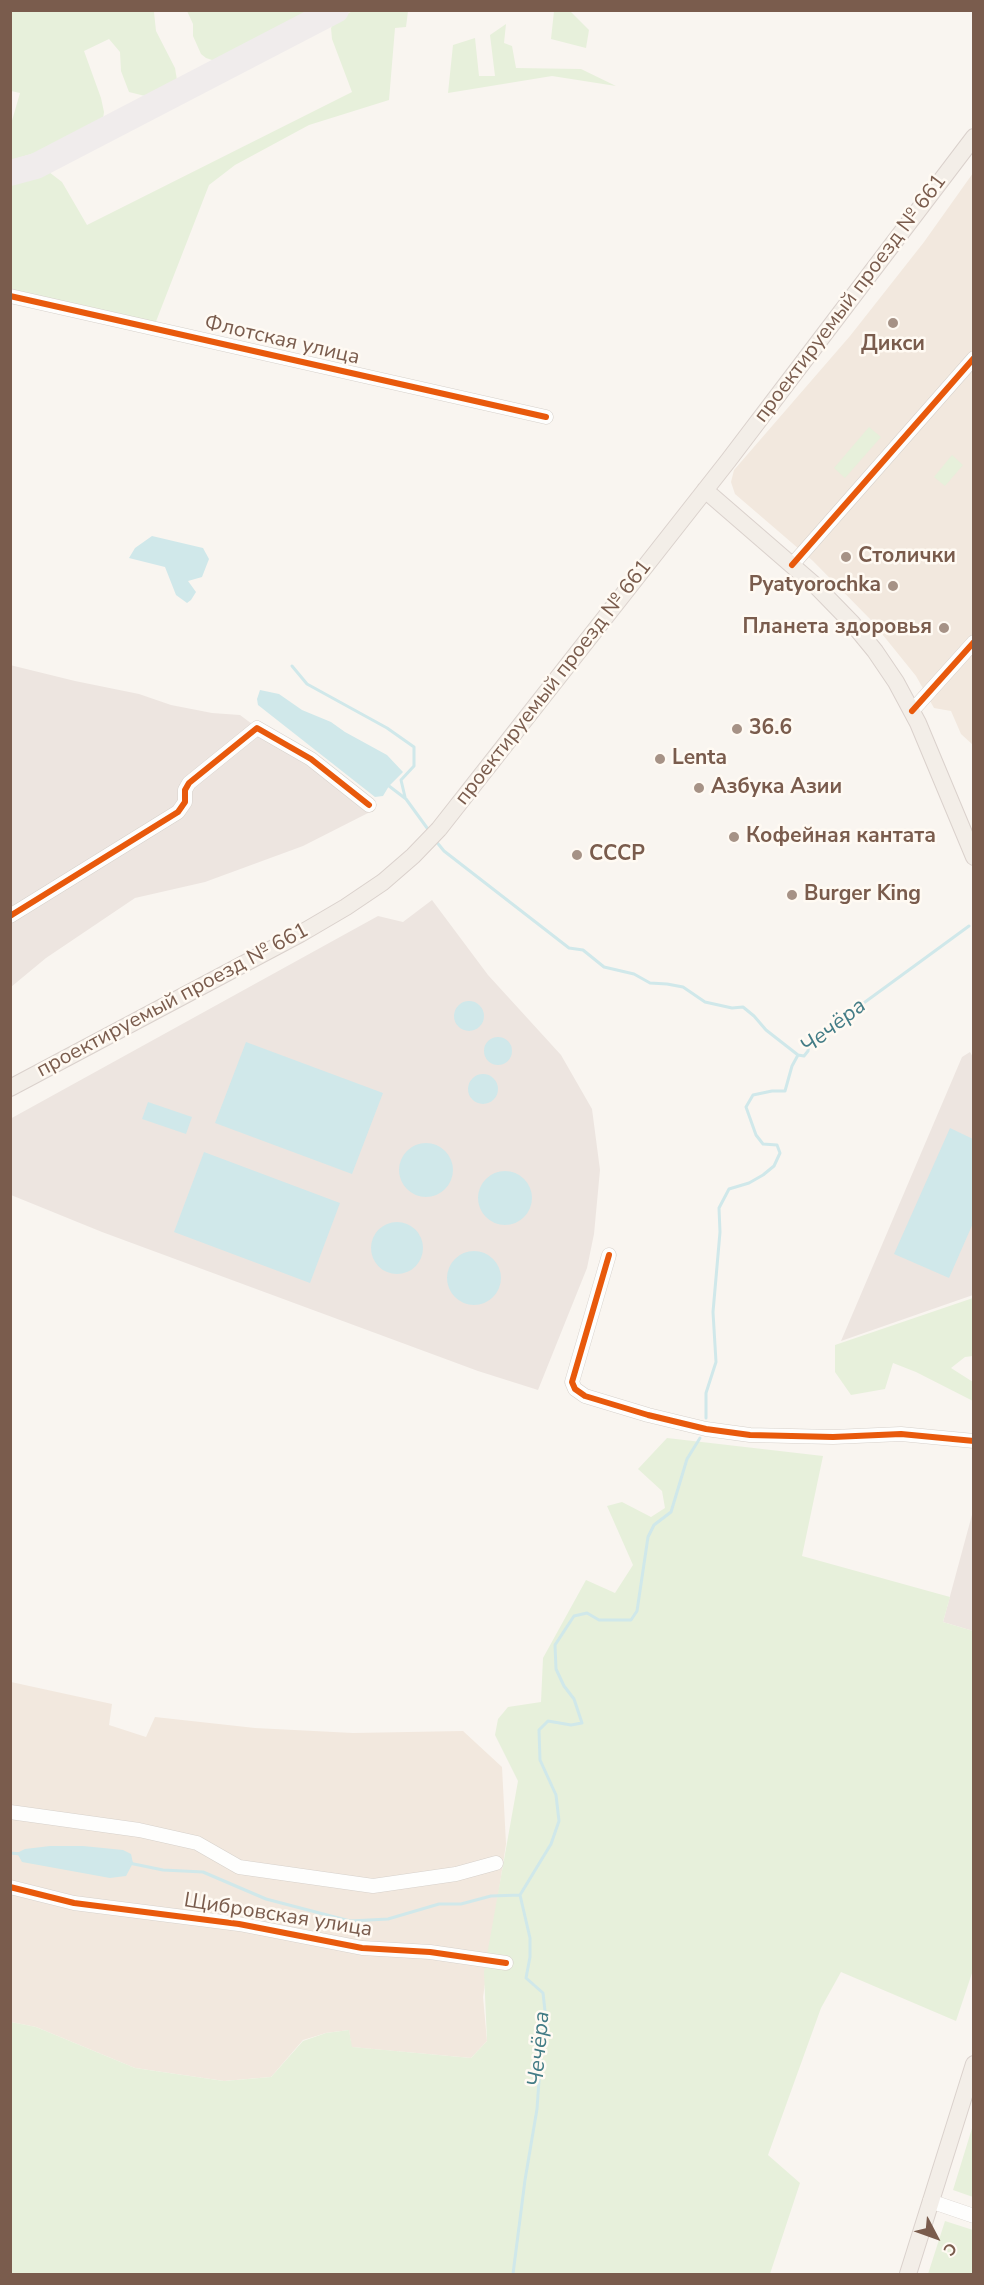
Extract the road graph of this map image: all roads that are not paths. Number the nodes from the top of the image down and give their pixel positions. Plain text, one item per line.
1 (974, 137) edge
2 (10, 296) edge
3 (974, 358) edge
4 (546, 417) dead end
5 (705, 490) junction
6 (792, 565) junction
7 (974, 642) edge
8 (912, 711) junction
9 (369, 805) dead end
10 (974, 856) edge
11 (10, 916) edge
12 (10, 1088) edge
13 (609, 1255) dead end
14 (974, 1441) edge
15 (10, 1812) edge
16 (496, 1863) dead end
17 (10, 1887) edge
18 (507, 1963) dead end
19 (974, 2064) edge
20 (930, 2201) junction
21 (974, 2216) edge
22 (908, 2274) edge

1 - 5 main road, проектируемый проезд № 661
2 - 4 street, Флотская улица
3 - 6 street
5 - 6 main road
5 - 12 main road, проектируемый проезд № 661
6 - 8 main road
7 - 8 street
8 - 10 main road
9 - 11 street
13 - 14 street
15 - 16 street
17 - 18 street, Щибровская улица
19 - 20 main road
20 - 21 street
20 - 22 main road

